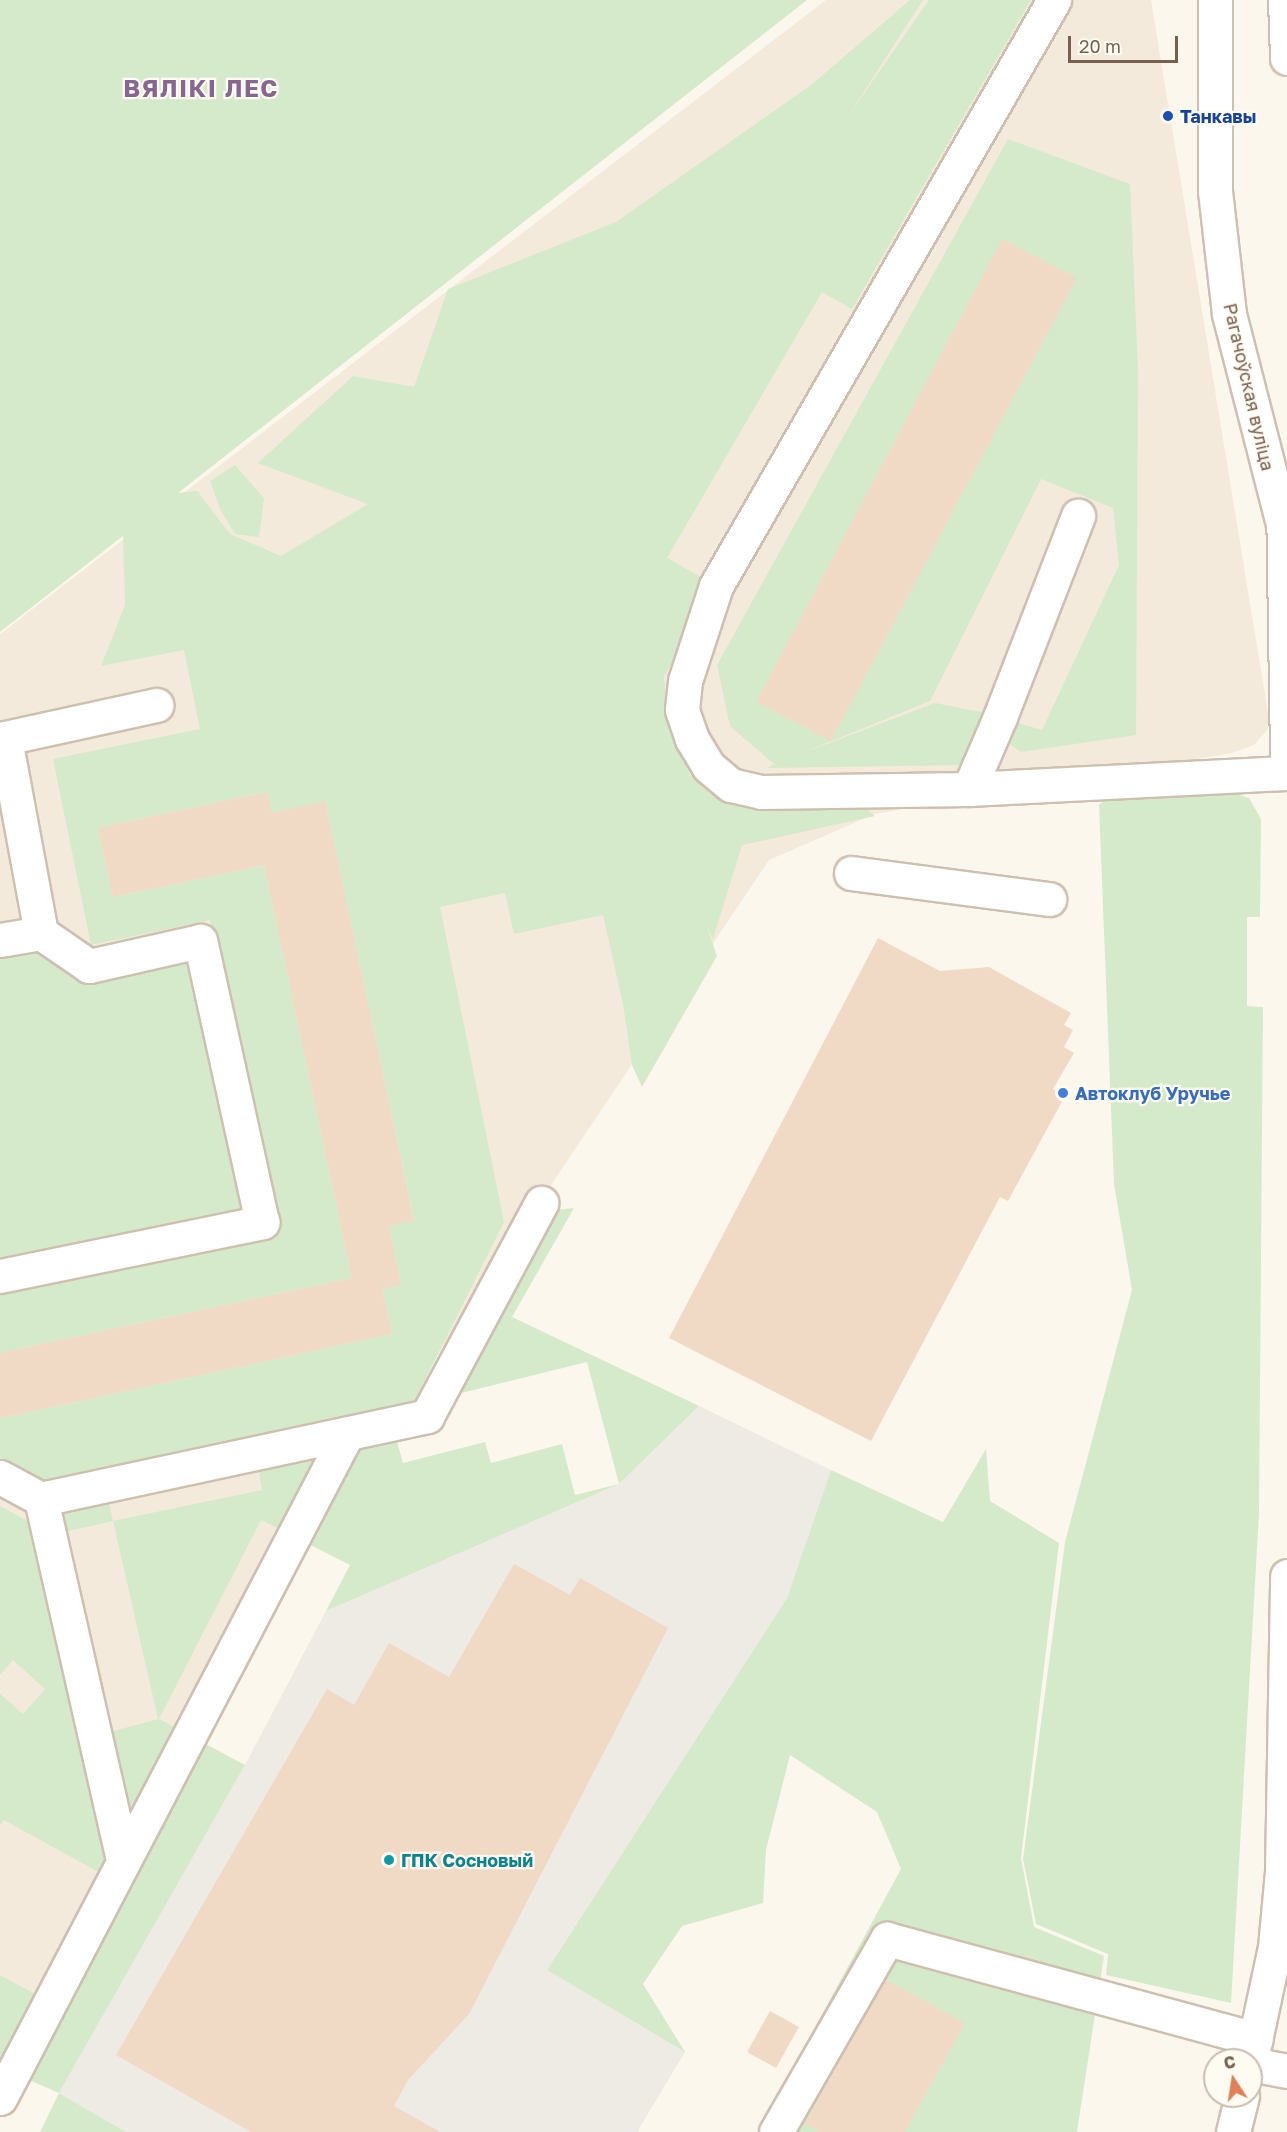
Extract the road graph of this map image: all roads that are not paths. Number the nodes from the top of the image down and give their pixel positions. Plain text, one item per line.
1 (1054, 0) edge
2 (1215, 0) edge
3 (1285, 0) edge
4 (1287, 58) edge
5 (1287, 450) edge
6 (1078, 516) dead end
7 (1282, 521) junction
8 (1286, 621) edge
9 (156, 705) dead end
10 (1287, 756) edge
11 (1287, 773) edge
12 (969, 789) junction
13 (851, 873) dead end
14 (1049, 899) dead end
15 (41, 933) junction
16 (0, 940) edge
17 (541, 1203) dead end
18 (0, 1276) edge
19 (347, 1434) junction
20 (0, 1477) edge
21 (41, 1499) junction
22 (1287, 1576) edge
23 (123, 1861) junction
24 (1285, 1871) edge
25 (1231, 2048) edge
26 (1254, 2048) edge
27 (1263, 2060) edge
28 (1287, 2071) edge
29 (0, 2098) edge
30 (1239, 2108) edge
31 (776, 2132) edge
32 (1233, 2132) edge

1 - 12 street
2 - 7 street, Рагачоўская вуліца
3 - 4 street
5 - 7 street, Рагачоўская вуліца
6 - 12 street
7 - 8 street, Рагачоўская вуліца
8 - 10 street, Рагачоўская вуліца
9 - 15 street
11 - 12 street
13 - 14 street
15 - 16 street
15 - 18 street
17 - 19 street
19 - 21 street
19 - 23 street
20 - 21 street
21 - 23 street
22 - 24 street
23 - 29 street
24 - 26 street
25 - 31 street
27 - 28 street
30 - 32 street

